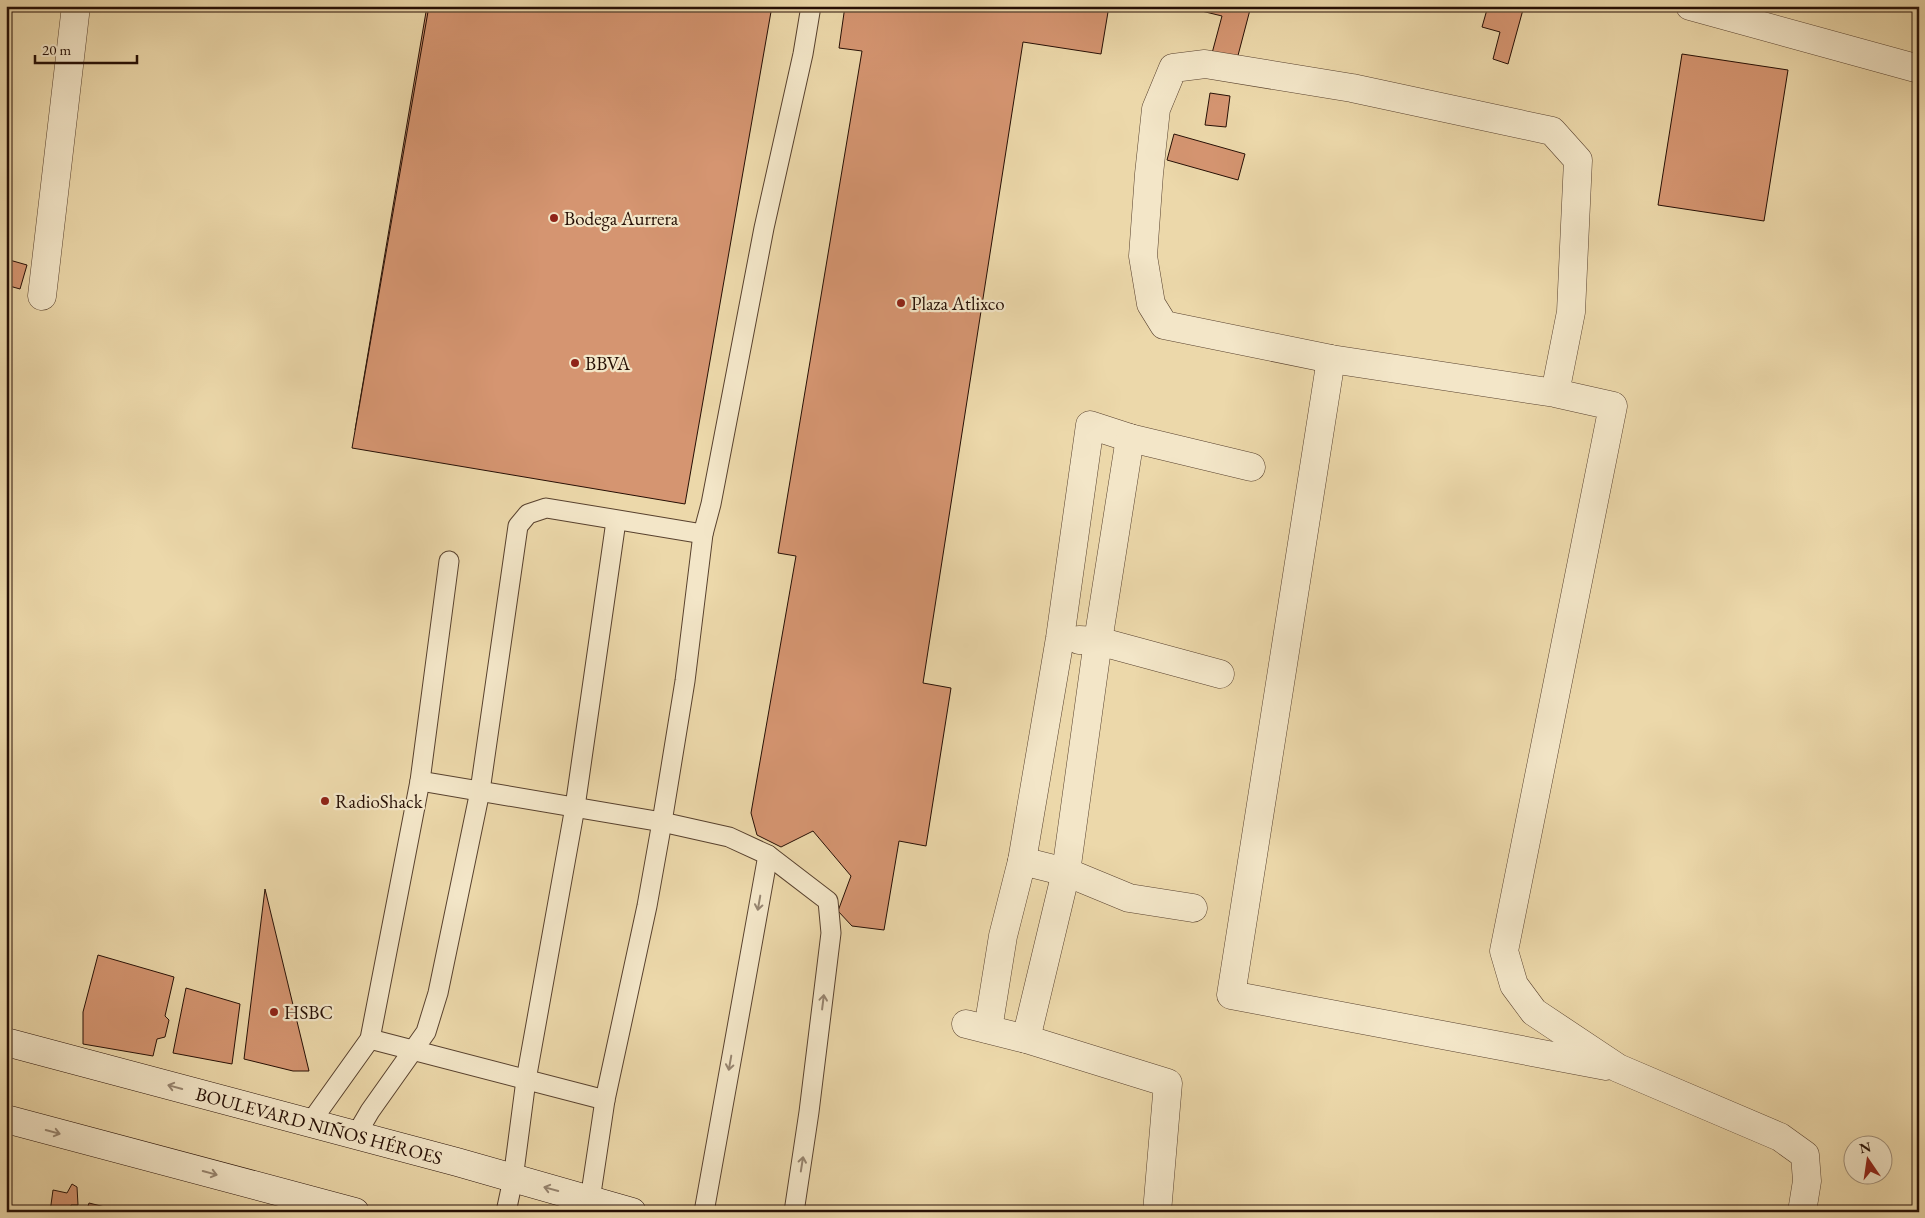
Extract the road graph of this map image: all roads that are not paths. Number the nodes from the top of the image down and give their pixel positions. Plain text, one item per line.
1 (76, 6) edge
2 (811, 6) edge
3 (1690, 6) edge
4 (1919, 69) edge
5 (42, 296) dead end
6 (1331, 358) junction
7 (1555, 394) junction
8 (1130, 438) junction
9 (1251, 467) dead end
10 (616, 520) junction
11 (702, 534) junction
12 (449, 561) dead end
13 (1060, 638) junction
14 (1098, 642) junction
15 (1220, 674) dead end
16 (420, 780) junction
17 (480, 791) junction
18 (575, 807) junction
19 (662, 822) junction
20 (768, 855) junction
21 (1022, 861) junction
22 (1066, 872) junction
23 (1194, 908) dead end
24 (370, 1039) junction
25 (1026, 1039) junction
26 (6, 1042) edge
27 (414, 1050) junction
28 (1618, 1068) junction
29 (526, 1080) junction
30 (605, 1100) junction
31 (6, 1119) edge
32 (310, 1123) junction
33 (356, 1135) junction
34 (513, 1179) junction
35 (590, 1200) junction
36 (303, 1205) edge
37 (355, 1212) edge
38 (506, 1212) edge
39 (632, 1212) edge
40 (704, 1212) edge
41 (794, 1212) edge
42 (1157, 1212) edge
43 (1802, 1212) edge

1 - 5 street
2 - 11 lane
3 - 4 street
6 - 7 street
6 - 7 street
6 - 28 street
7 - 28 street
8 - 9 street
8 - 13 street
8 - 14 street
10 - 11 lane
10 - 17 lane
10 - 18 lane
11 - 19 lane
12 - 16 lane
13 - 14 street
13 - 21 street
14 - 15 street
14 - 22 street
16 - 17 lane
16 - 24 lane
17 - 18 lane
17 - 27 lane
18 - 19 lane
18 - 29 lane
19 - 20 lane
19 - 30 lane
20 -> 40 lane
41 -> 20 lane
21 - 22 street
21 - 25 street
22 - 23 street
22 - 25 street
24 - 27 lane
24 - 32 lane
25 - 42 street
32 -> 26 street, BOULEVARD NIÑOS HÉROES
27 - 29 lane
27 - 33 lane
28 - 43 street
29 - 30 lane
29 - 34 lane
30 - 35 lane
31 -> 36 street
32 - 33 street, BOULEVARD NIÑOS HÉROES
33 - 34 street, BOULEVARD NIÑOS HÉROES
35 -> 34 street, BOULEVARD NIÑOS HÉROES
34 - 38 lane
35 - 39 street, BOULEVARD NIÑOS HÉROES
36 - 37 street

